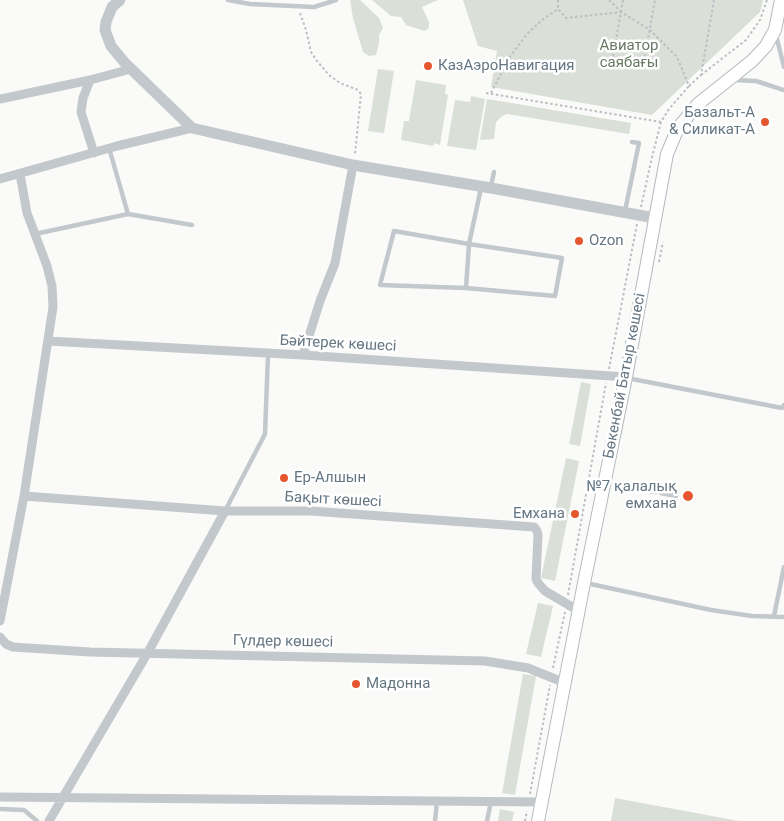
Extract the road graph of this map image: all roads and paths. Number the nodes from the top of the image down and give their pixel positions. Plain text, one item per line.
1 (120, 0) edge
2 (228, 0) edge
3 (336, 0) edge
4 (558, 0) edge
5 (609, 0) edge
6 (623, 0) edge
7 (655, 0) edge
8 (714, 0) edge
9 (767, 0) edge
10 (782, 0) edge
11 (297, 6) junction
12 (558, 9) junction
13 (621, 12) junction
14 (650, 30) junction
15 (774, 30) junction
16 (784, 67) edge
17 (131, 69) junction
18 (701, 75) junction
19 (90, 80) junction
20 (727, 80) junction
21 (689, 86) junction
22 (784, 90) edge
23 (486, 93) dead end
24 (490, 94) junction
25 (0, 99) edge
26 (661, 122) junction
27 (192, 128) junction
28 (632, 142) dead end
29 (108, 148) junction
30 (94, 152) junction
31 (353, 165) junction
32 (494, 172) dead end
33 (20, 174) junction
34 (0, 179) edge
35 (486, 187) junction
36 (624, 212) junction
37 (128, 214) junction
38 (639, 215) junction
39 (655, 218) junction
40 (192, 225) dead end
41 (34, 234) junction
42 (469, 244) junction
43 (466, 288) junction
44 (48, 341) junction
45 (268, 354) junction
46 (303, 355) junction
47 (607, 375) junction
48 (626, 377) junction
49 (783, 407) edge
50 (627, 488) dead end
51 (24, 496) junction
52 (676, 496) dead end
53 (225, 511) junction
54 (784, 567) edge
55 (584, 583) junction
56 (566, 604) junction
57 (579, 611) junction
58 (774, 616) junction
59 (784, 617) edge
60 (0, 621) edge
61 (0, 638) edge
62 (147, 654) junction
63 (552, 676) junction
64 (565, 683) junction
65 (0, 797) edge
66 (62, 799) junction
67 (437, 801) junction
68 (491, 802) junction
69 (528, 802) junction
70 (542, 802) junction
71 (0, 809) edge
72 (37, 821) edge
73 (49, 821) edge
74 (435, 821) edge
75 (487, 821) edge
76 (525, 821) edge
77 (538, 821) edge

1 - 17 street
2 - 11 lane
3 - 11 lane
4 - 12 path
5 - 13 path
6 - 13 path
7 - 14 path
8 - 18 path
9 - 18 path
10 - 15 main road, Бөкенбай Батыр көшесі
11 - 31 path
12 - 13 path
12 - 24 path
13 - 14 path
13 - 14 path
14 - 21 path
15 - 16 lane
15 - 20 main road, Бөкенбай Батыр көшесі
17 - 19 street
17 - 27 street
18 - 21 path
19 - 25 street
19 - 30 street
20 - 22 lane
20 - 39 main road, Бөкенбай Батыр көшесі
21 - 26 path
23 - 24 path
24 - 26 path
26 - 38 path
27 - 29 street
27 - 31 street
28 - 36 lane
29 - 30 street
29 - 37 lane
30 - 33 street
31 - 35 street
31 - 46 street
32 - 35 lane
33 - 34 street
33 - 41 street
35 - 36 street
35 - 42 lane
36 - 38 street
37 - 40 lane
37 - 41 lane
38 - 39 street
38 - 47 path
39 - 48 main road, Бөкенбай Батыр көшесі
41 - 44 street
42 - 43 lane
42 - 43 lane
42 - 43 lane
44 - 45 street, Бәйтерек көшесі
44 - 51 street
45 - 46 street, Бәйтерек көшесі
45 - 53 lane
46 - 47 street, Бәйтерек көшесі
47 - 48 street, Бәйтерек көшесі
47 - 56 path
48 - 49 lane
48 - 55 main road, Бөкенбай Батыр көшесі
50 - 52 lane
51 - 53 street, Бақыт көшесі
51 - 60 street
53 - 56 street, Бақыт көшесі
53 - 62 street
54 - 58 lane
55 - 57 main road, Бөкенбай Батыр көшесі
55 - 58 lane
56 - 57 street, Бақыт көшесі
56 - 63 path
57 - 64 main road, Бөкенбай Батыр көшесі
58 - 59 lane
61 - 62 street, Гүлдер көшесі
62 - 63 street, Гүлдер көшесі
62 - 66 street
63 - 64 street, Гүлдер көшесі
63 - 69 path
64 - 70 main road, Бөкенбай Батыр көшесі
65 - 66 street
66 - 67 street
66 - 73 street
67 - 68 street
67 - 74 lane
68 - 69 street
68 - 75 lane
69 - 70 street
69 - 76 path
70 - 77 main road, Бөкенбай Батыр көшесі
71 - 72 lane

